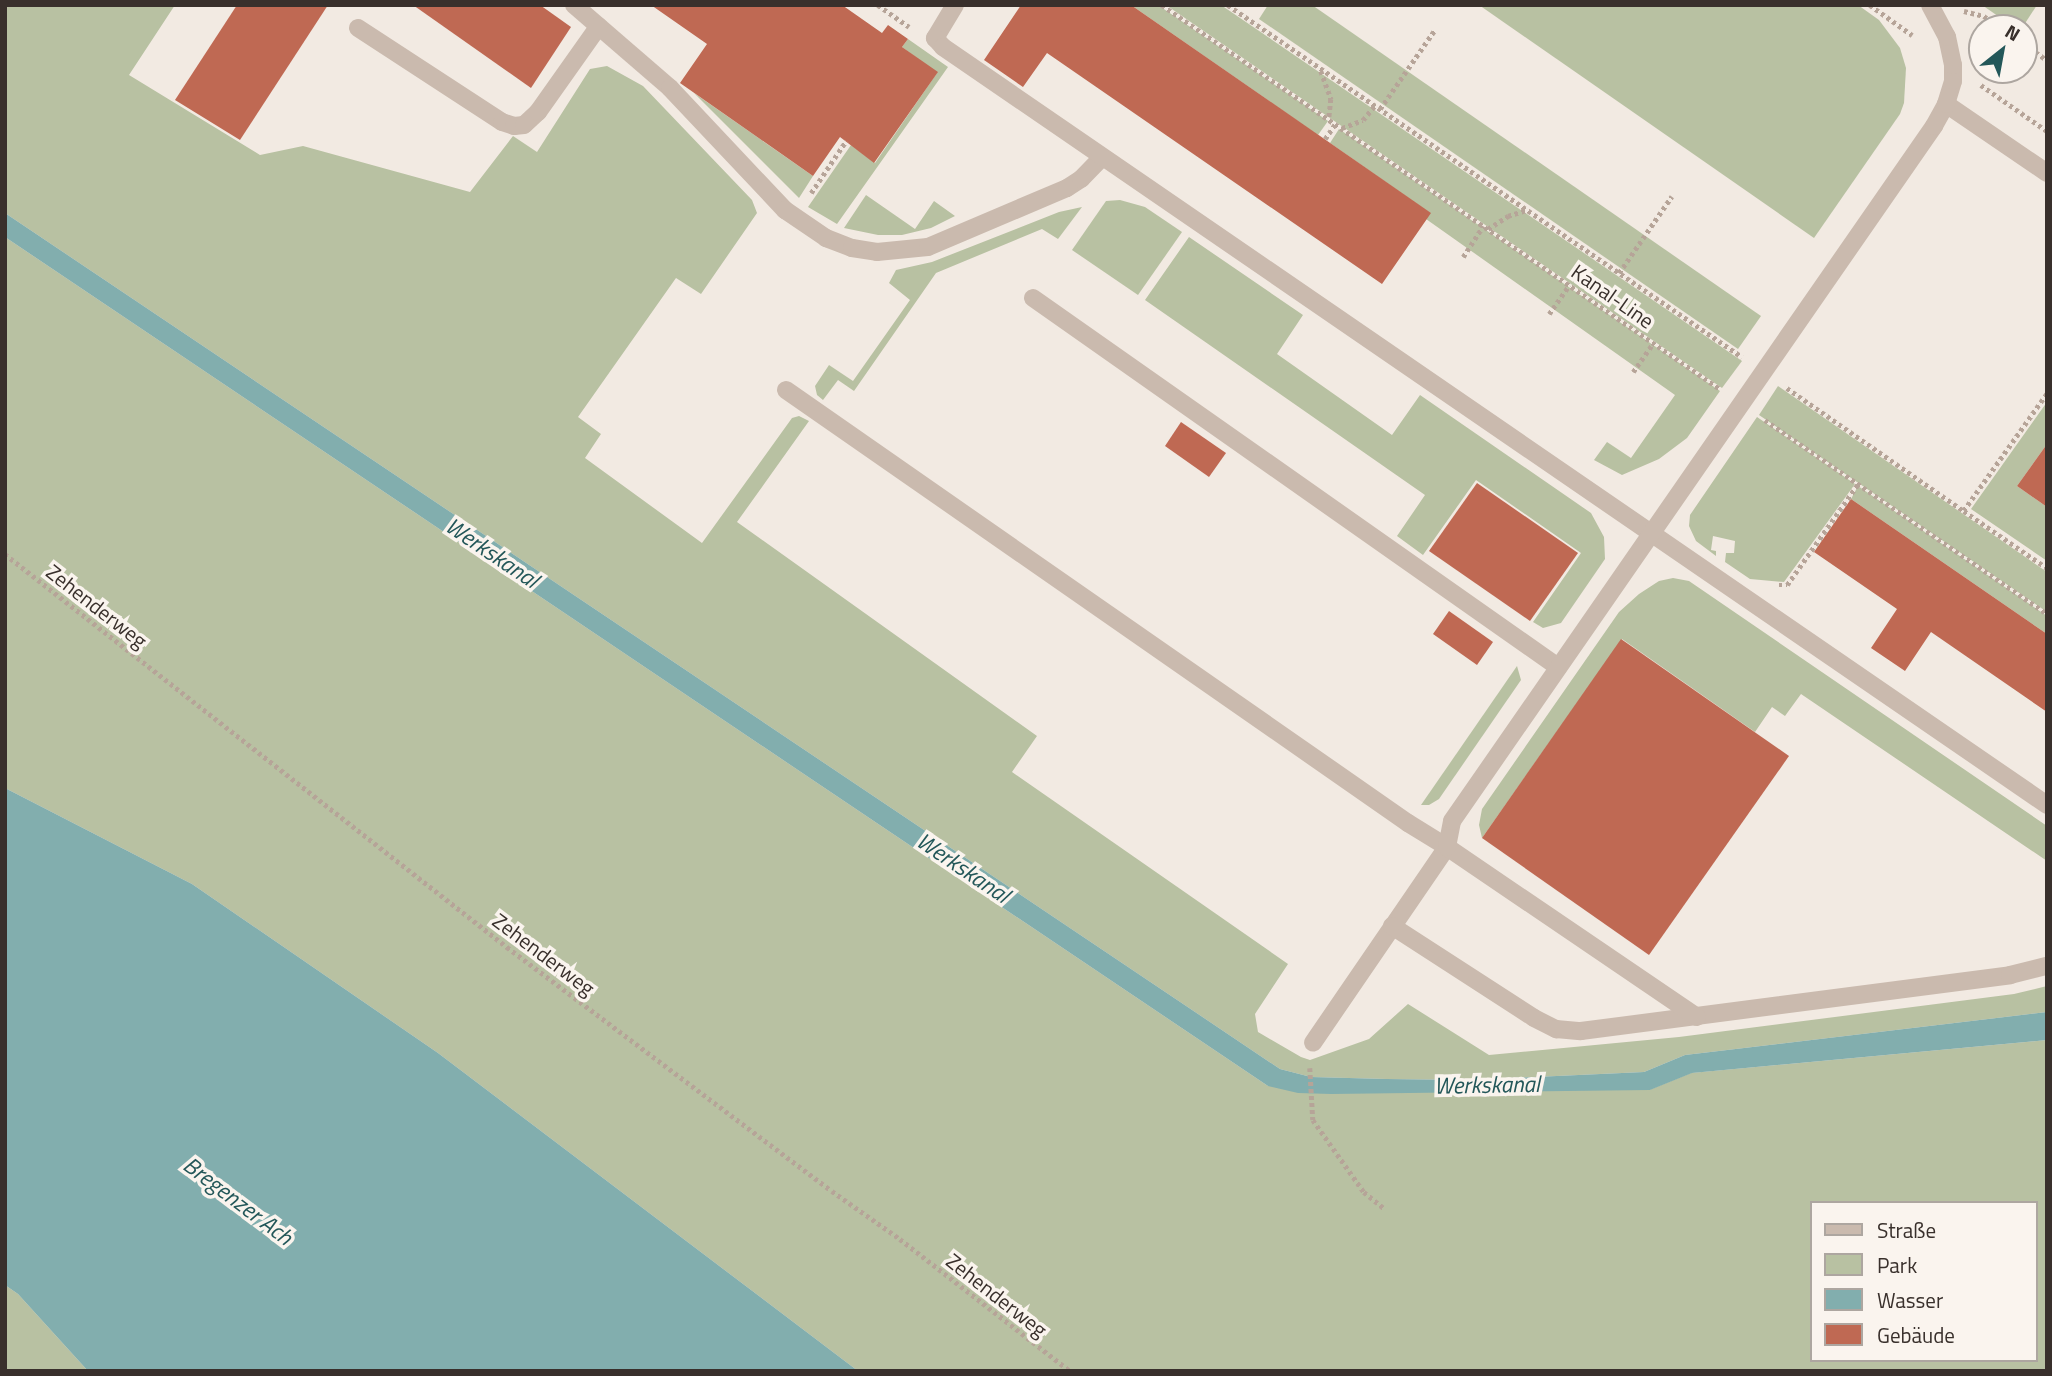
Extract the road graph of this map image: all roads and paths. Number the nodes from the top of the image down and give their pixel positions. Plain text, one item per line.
1 (574, 5) edge
2 (878, 5) edge
3 (955, 5) edge
4 (1162, 5) edge
5 (1228, 5) edge
6 (1930, 5) edge
7 (599, 26) junction
8 (358, 28) dead end
9 (1434, 31) dead end
10 (935, 38) junction
11 (1319, 67) junction
12 (1946, 104) junction
13 (1375, 105) junction
14 (1380, 109) junction
15 (1329, 120) junction
16 (1335, 124) junction
17 (1341, 128) junction
18 (1325, 139) dead end
19 (846, 141) dead end
20 (1102, 157) junction
21 (2047, 173) edge
22 (1672, 196) dead end
23 (1527, 210) junction
24 (794, 216) junction
25 (1486, 228) junction
26 (1463, 257) dead end
27 (1619, 273) junction
28 (1569, 285) junction
29 (1033, 298) dead end
30 (1549, 314) dead end
31 (1653, 343) junction
32 (1762, 371) junction
33 (1633, 372) dead end
34 (786, 390) dead end
35 (2047, 394) edge
36 (1740, 403) junction
37 (1858, 484) junction
38 (1964, 511) junction
39 (1650, 533) junction
40 (5, 554) edge
41 (2047, 568) edge
42 (1774, 585) dead end
43 (2047, 614) edge
44 (1558, 667) junction
45 (2047, 805) edge
46 (1447, 846) junction
47 (1392, 926) junction
48 (2047, 966) edge
49 (1697, 1017) junction
50 (1311, 1051) joint
51 (1385, 1209) dead end
52 (1070, 1371) edge

1 - 7 lane
2 - 10 path
3 - 10 lane
4 - 15 path, Kanal-Line
5 - 11 path, Kanal-Line
6 - 12 lane
7 - 8 lane
7 - 24 lane
9 - 14 path
10 - 20 lane
11 - 13 path, Kanal-Line
11 - 15 path
12 - 21 lane
12 - 32 lane
13 - 14 path, Kanal-Line
13 - 17 path
14 - 23 path, Kanal-Line
15 - 16 path, Kanal-Line
16 - 17 path, Kanal-Line
16 - 18 path
17 - 25 path, Kanal-Line
19 - 24 path
20 - 24 lane
20 - 39 lane
22 - 27 path
23 - 25 path
23 - 27 path, Kanal-Line
25 - 26 path
25 - 28 path, Kanal-Line
27 - 32 path, Kanal-Line
28 - 30 path
28 - 31 path, Kanal-Line
29 - 44 lane
31 - 33 path
31 - 36 path, Kanal-Line
32 - 36 lane
32 - 38 path, Kanal-Line
34 - 46 lane
35 - 38 path
36 - 37 path, Kanal-Line
36 - 39 lane
37 - 42 path
37 - 43 path, Kanal-Line
38 - 41 path, Kanal-Line
39 - 44 lane
39 - 45 lane
40 - 52 path, Zehenderweg
44 - 46 lane
46 - 47 lane
46 - 49 lane
47 - 49 lane
47 - 50 lane
48 - 49 lane
50 - 51 path

